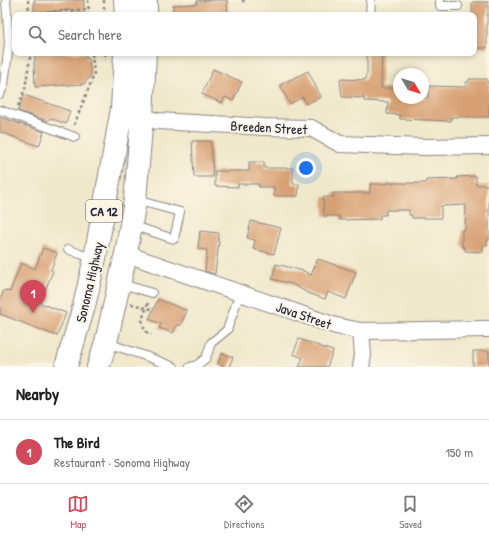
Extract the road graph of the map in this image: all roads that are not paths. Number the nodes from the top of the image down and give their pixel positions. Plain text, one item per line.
1 (6, 0) edge
2 (125, 0) edge
3 (146, 0) edge
4 (371, 0) edge
5 (440, 0) edge
6 (458, 6) dead end
7 (126, 12) edge
8 (146, 12) edge
9 (370, 12) edge
10 (125, 56) edge
11 (145, 56) edge
12 (0, 94) edge
13 (0, 110) edge
14 (142, 116) junction
15 (73, 136) road end
16 (489, 146) edge
17 (135, 200) junction
18 (130, 224) junction
19 (68, 249) dead end
20 (126, 254) junction
21 (96, 258) junction
22 (120, 282) junction
23 (152, 293) road end
24 (240, 293) junction
25 (489, 329) edge
26 (361, 331) junction
27 (106, 342) junction
28 (66, 367) edge
29 (98, 367) edge
30 (174, 367) edge
31 (190, 367) edge
32 (361, 367) edge

1 - 12 lane
2 - 7 main road
3 - 8 main road
4 - 9 lane
5 - 6 lane
10 - 21 main road, Sonoma Highway / CA 12
11 - 14 main road, Sonoma Highway / CA 12
13 - 15 lane
14 - 16 street, Breeden Street
14 - 17 main road, Sonoma Highway / CA 12
17 - 18 main road, Sonoma Highway / CA 12
17 - 18 lane
18 - 20 main road, Sonoma Highway / CA 12
19 - 21 lane
20 - 22 main road, Sonoma Highway / CA 12
20 - 24 street, Java Street
21 - 28 main road, Sonoma Highway / CA 12
22 - 23 lane
22 - 27 main road, Sonoma Highway / CA 12
24 - 26 street, Java Street
24 - 31 lane
25 - 26 street, Java Street
26 - 32 street
27 - 29 main road, Sonoma Highway / CA 12
27 - 30 lane

